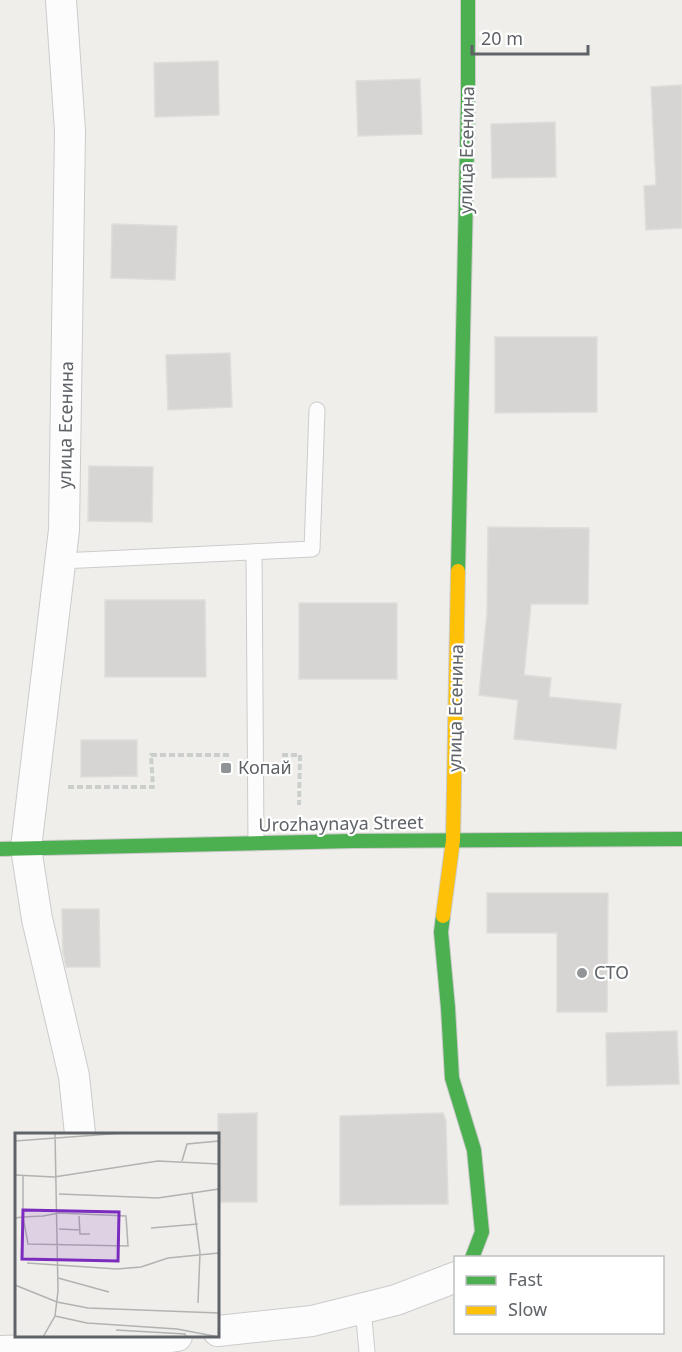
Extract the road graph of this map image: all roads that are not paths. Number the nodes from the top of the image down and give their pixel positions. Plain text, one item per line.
1 (61, 0) edge
2 (468, 0) edge
3 (317, 410) dead end
4 (255, 552) junction
5 (61, 561) junction
6 (682, 839) edge
7 (453, 840) junction
8 (256, 843) junction
9 (13, 849) edge
10 (80, 1133) edge
11 (471, 1256) edge
12 (454, 1278) edge
13 (363, 1308) junction
14 (219, 1331) edge
15 (161, 1337) edge
16 (98, 1345) edge
17 (0, 1351) edge
18 (367, 1352) edge

1 - 5 street, улица Есенина
2 - 7 street, улица Есенина
3 - 4 lane
4 - 5 lane
4 - 8 lane
5 - 9 street, улица Есенина
6 - 7 street, Urozhaynaya Street
7 - 8 street, Urozhaynaya Street
7 - 11 street, улица Есенина
8 - 9 street, Urozhaynaya Street
9 - 10 street, улица Есенина
12 - 13 street
13 - 14 street
13 - 18 lane
15 - 16 street
16 - 17 street

